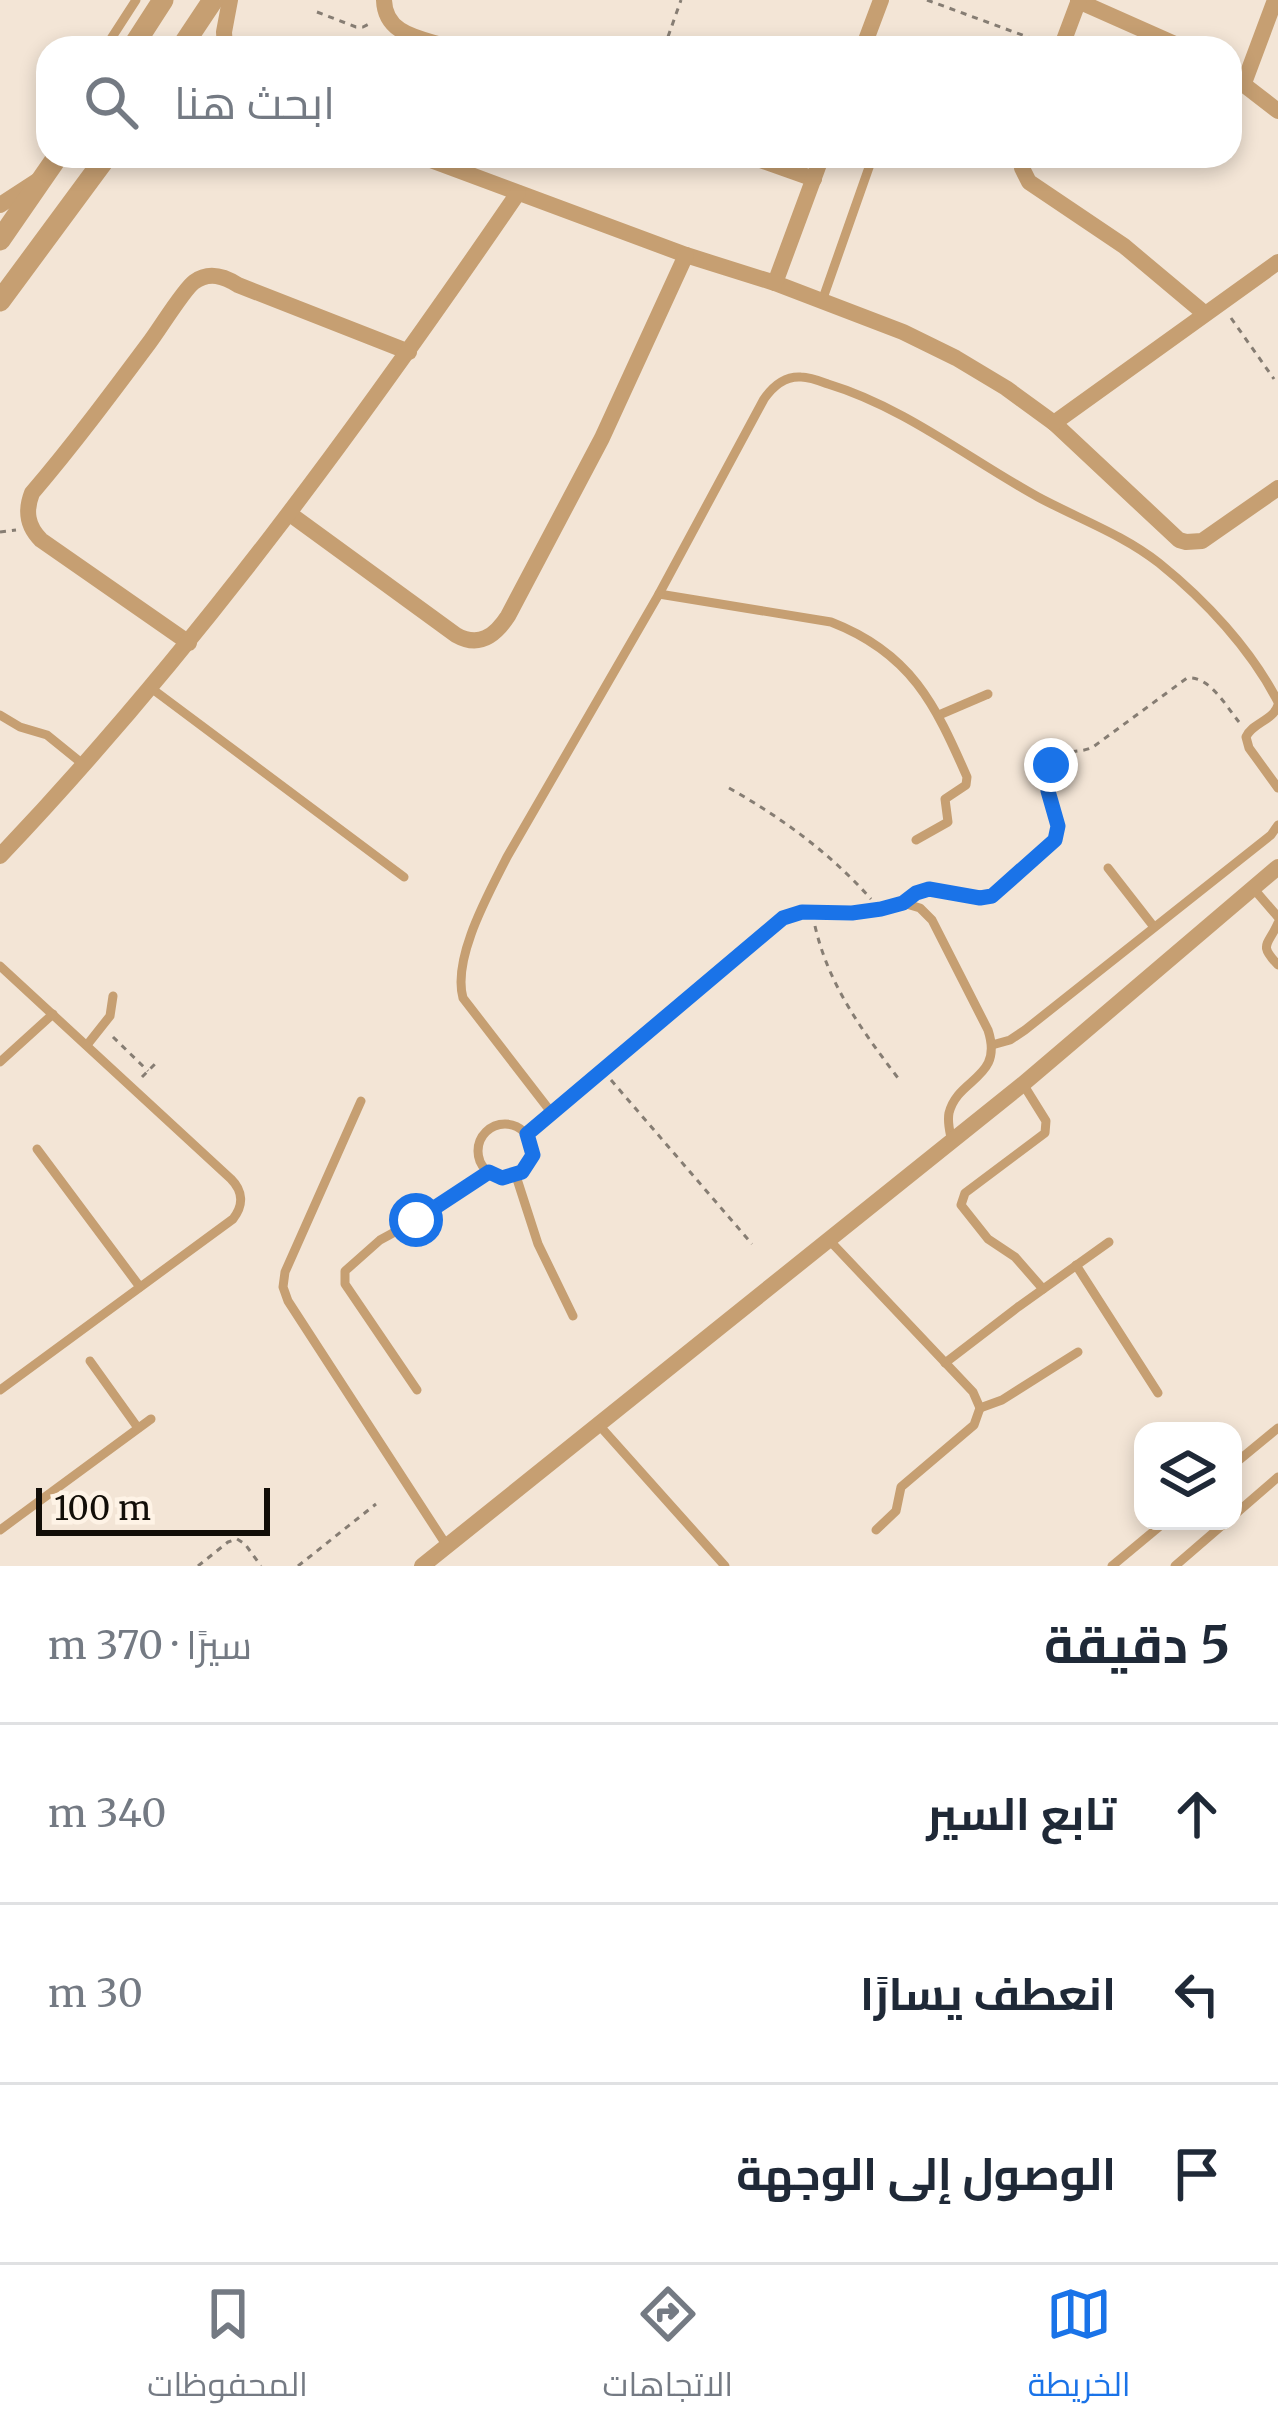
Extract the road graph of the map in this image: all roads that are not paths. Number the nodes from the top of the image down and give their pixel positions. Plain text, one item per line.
1 (136, 0) edge
2 (163, 0) edge
3 (213, 0) edge
4 (230, 0) edge
5 (859, 0) edge
6 (1079, 0) edge
7 (1275, 0) edge
8 (387, 3) edge
9 (879, 4) edge
10 (113, 36) edge
11 (140, 36) edge
12 (189, 36) edge
13 (224, 36) edge
14 (422, 36) edge
15 (867, 36) edge
16 (1064, 36) edge
17 (1158, 36) edge
18 (1242, 68) edge
19 (1242, 82) edge
20 (1278, 111) edge
21 (50, 168) edge
22 (97, 168) edge
23 (452, 168) edge
24 (783, 168) edge
25 (818, 168) edge
26 (869, 168) edge
27 (1022, 168) edge
28 (43, 178) junction
29 (814, 179) junction
30 (518, 193) junction
31 (0, 205) edge
32 (0, 240) edge
33 (686, 255) junction
34 (1278, 262) edge
35 (776, 283) junction
36 (0, 301) edge
37 (822, 301) junction
38 (1212, 307) junction
39 (409, 352) junction
40 (1054, 423) junction
41 (1278, 488) edge
42 (290, 514) junction
43 (659, 594) junction
44 (189, 643) junction
45 (151, 688) junction
46 (988, 694) dead end
47 (1278, 704) edge
48 (0, 715) edge
49 (939, 715) junction
50 (85, 765) junction
51 (1278, 788) edge
52 (1278, 825) edge
53 (916, 840) dead end
54 (0, 856) edge
55 (1278, 867) edge
56 (1108, 868) dead end
57 (404, 877) dead end
58 (1253, 888) junction
59 (1278, 920) edge
60 (1154, 927) junction
61 (1278, 965) edge
62 (0, 966) edge
63 (112, 996) dead end
64 (53, 1014) junction
65 (87, 1045) junction
66 (992, 1045) junction
67 (0, 1062) edge
68 (1023, 1084) junction
69 (361, 1101) dead end
70 (551, 1112) junction
71 (527, 1134) junction
72 (952, 1142) junction
73 (37, 1149) dead end
74 (489, 1172) junction
75 (516, 1176) junction
76 (830, 1241) junction
77 (1109, 1242) dead end
78 (1076, 1265) junction
79 (140, 1287) junction
80 (1043, 1289) junction
81 (574, 1316) dead end
82 (1078, 1352) dead end
83 (89, 1361) dead end
84 (945, 1363) junction
85 (0, 1390) edge
86 (417, 1390) dead end
87 (1158, 1393) dead end
88 (980, 1408) junction
89 (151, 1419) dead end
90 (598, 1424) junction
91 (139, 1428) junction
92 (1278, 1428) edge
93 (1242, 1458) edge
94 (1278, 1477) edge
95 (1242, 1508) edge
96 (0, 1530) edge
97 (876, 1530) dead end
98 (1155, 1530) edge
99 (1216, 1530) edge
100 (447, 1546) junction
101 (422, 1566) edge
102 (725, 1566) edge
103 (1112, 1566) edge
104 (1175, 1566) edge

1 - 10 lane
2 - 11 street
3 - 12 street
4 - 13 street
5 - 9 street
6 - 16 street
6 - 17 street
7 - 18 street
8 - 14 street
9 - 15 street
19 - 20 street
21 - 28 street
22 - 36 street
23 - 30 street
24 - 29 street
25 - 29 street
26 - 37 lane
27 - 38 street
28 - 31 street
28 - 32 street
29 - 35 street
30 - 33 street
30 - 39 street
33 - 35 street
33 - 42 street
34 - 38 street
35 - 37 street
37 - 40 street
38 - 40 street
39 - 42 street
39 - 44 street
40 - 41 street
42 - 44 street
43 - 47 lane
43 - 49 lane
43 - 70 lane
44 - 45 street
45 - 50 street
45 - 57 lane
46 - 49 lane
47 - 51 lane
48 - 50 lane
49 - 53 lane
50 - 54 street
52 - 60 lane
55 - 58 street
56 - 60 lane
58 - 59 lane
58 - 68 street
59 - 61 lane
60 - 66 lane
62 - 64 lane
63 - 65 lane
64 - 65 lane
64 - 67 lane
65 - 79 lane
66 - 70 lane
66 - 72 lane
68 - 72 street
68 - 80 lane
69 - 100 lane
70 - 71 lane
71 - 74 lane
71 - 75 lane
72 - 76 street
73 - 79 lane
74 - 75 lane
74 - 86 lane
75 - 81 lane
76 - 84 lane
76 - 90 street
77 - 78 lane
78 - 80 lane
78 - 87 lane
79 - 85 lane
80 - 84 lane
82 - 88 lane
83 - 91 lane
84 - 88 lane
88 - 97 lane
89 - 91 lane
90 - 100 street
90 - 102 lane
91 - 96 lane
92 - 93 lane
94 - 95 lane
98 - 103 lane
99 - 104 lane
100 - 101 street

